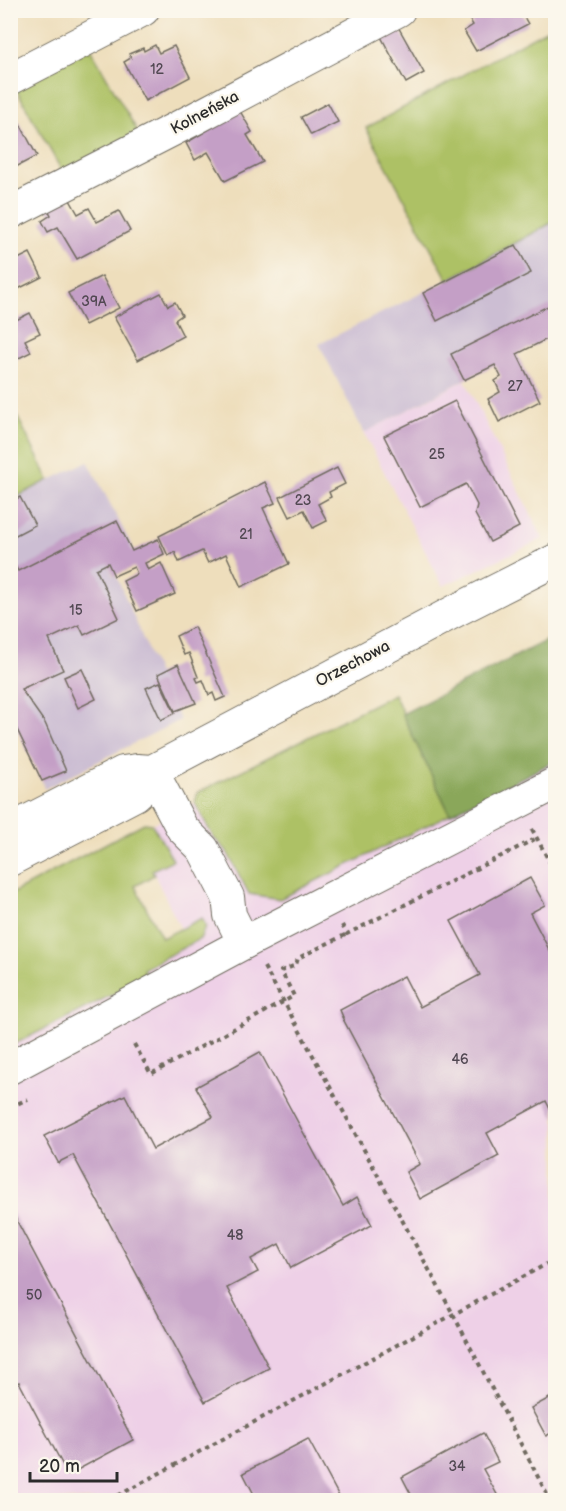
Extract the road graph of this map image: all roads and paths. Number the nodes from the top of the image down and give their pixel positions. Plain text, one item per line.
1 (143, 10) edge
2 (399, 10) edge
3 (10, 79) edge
4 (10, 213) edge
5 (555, 560) edge
6 (152, 771) junction
7 (555, 783) edge
8 (10, 830) edge
9 (537, 838) dead end
10 (10, 860) edge
11 (555, 874) edge
12 (347, 934) dead end
13 (247, 941) junction
14 (284, 1002) junction
15 (134, 1044) dead end
16 (10, 1068) edge
17 (28, 1099) dead end
18 (10, 1107) edge
19 (555, 1259) edge
20 (453, 1314) junction
21 (110, 1500) edge
22 (550, 1500) edge

1 - 3 street
2 - 4 street, Kolneńska
5 - 6 street, Orzechowa
6 - 8 street, Orzechowa
6 - 10 street, Orzechowa
6 - 13 street
7 - 13 street
9 - 11 path
12 - 14 path
13 - 14 path
13 - 16 street
14 - 15 path
14 - 20 path
17 - 18 path
19 - 20 path
20 - 21 path
20 - 22 path

